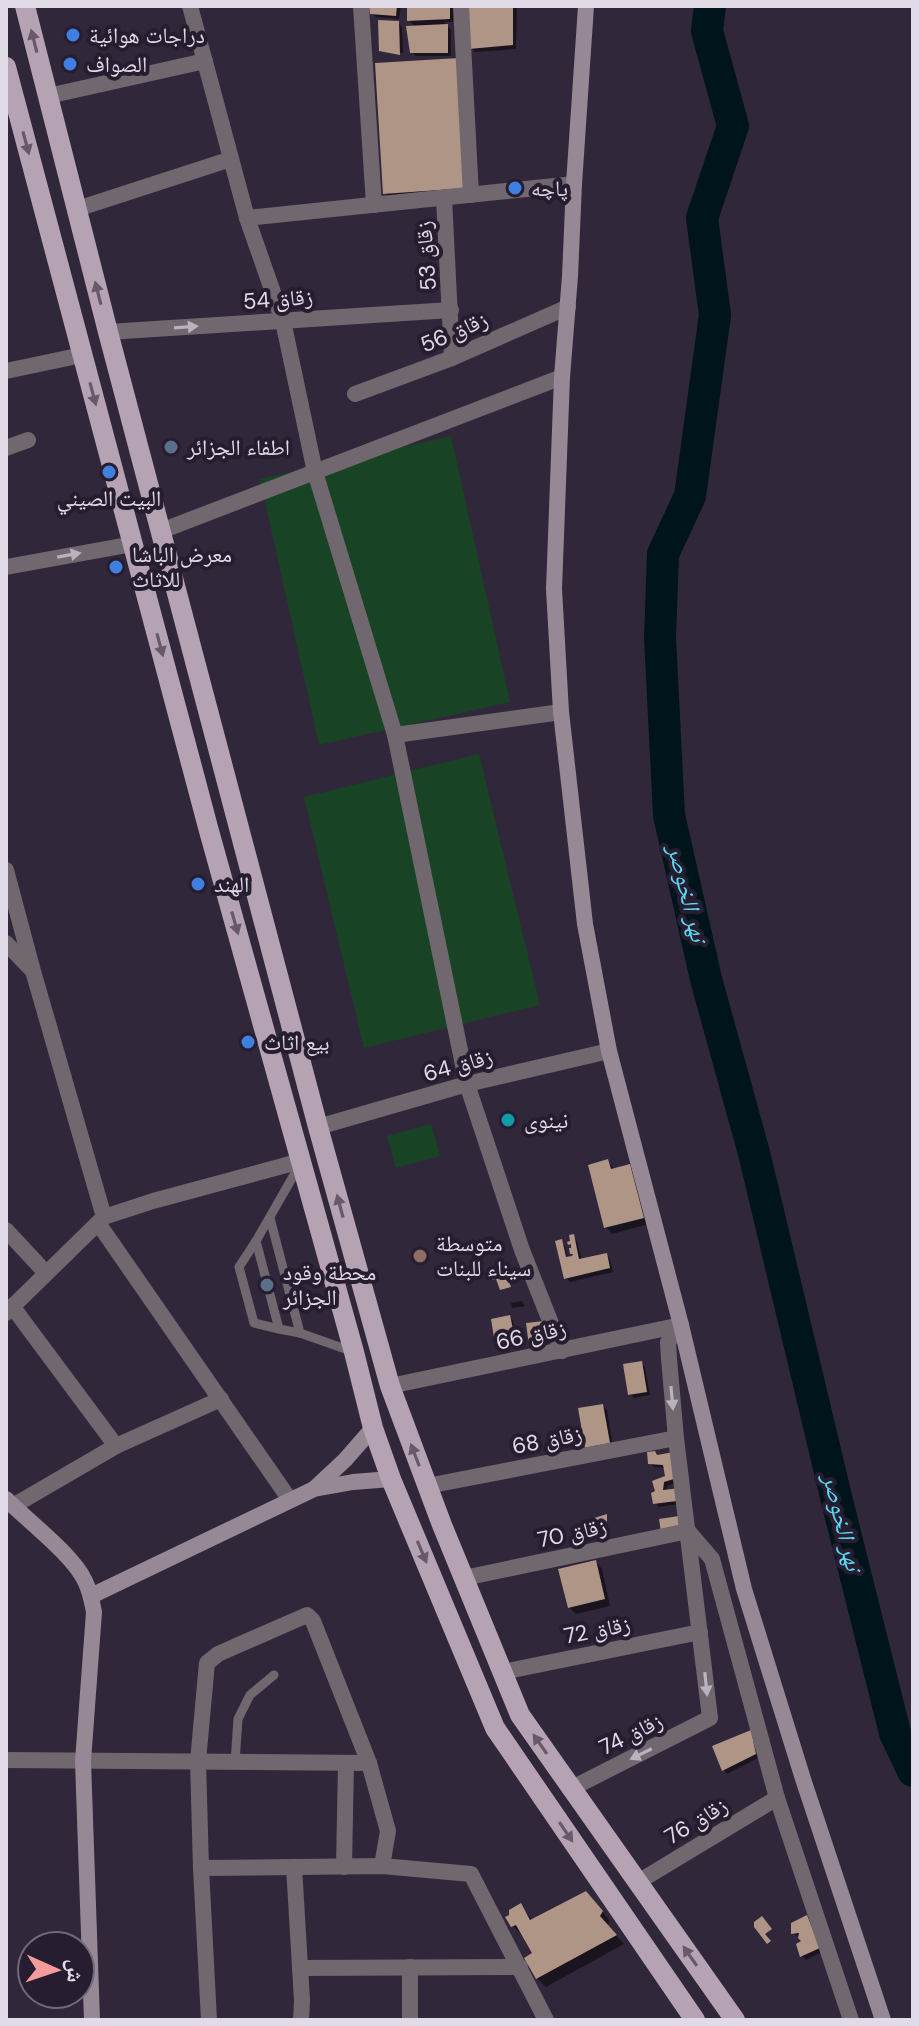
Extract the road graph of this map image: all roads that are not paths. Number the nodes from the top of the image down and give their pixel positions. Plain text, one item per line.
1 (25, 6) edge
2 (190, 6) edge
3 (361, 6) edge
4 (461, 6) edge
5 (586, 6) edge
6 (205, 61) junction
7 (6, 67) edge
8 (48, 96) junction
9 (231, 159) junction
10 (574, 184) junction
11 (471, 195) junction
12 (444, 198) junction
13 (374, 205) junction
14 (77, 209) junction
15 (247, 218) junction
16 (568, 307) junction
17 (451, 310) junction
18 (283, 321) junction
19 (108, 332) junction
20 (82, 355) junction
21 (452, 358) junction
22 (6, 371) edge
23 (562, 377) junction
24 (355, 394) dead end
25 (28, 440) dead end
26 (6, 448) edge
27 (315, 472) junction
28 (161, 531) junction
29 (133, 544) junction
30 (6, 567) edge
31 (561, 712) junction
32 (395, 735) junction
33 (6, 870) edge
34 (6, 943) edge
35 (33, 971) junction
36 (609, 1051) junction
37 (467, 1084) junction
38 (318, 1127) junction
39 (301, 1161) junction
40 (270, 1218) junction
41 (101, 1220) junction
42 (6, 1230) edge
43 (256, 1241) junction
44 (46, 1273) junction
45 (9, 1310) edge
46 (681, 1325) junction
47 (279, 1329) junction
48 (300, 1333) junction
49 (562, 1351) junction
50 (354, 1352) junction
51 (390, 1386) junction
52 (221, 1399) junction
53 (373, 1428) junction
54 (676, 1438) junction
55 (116, 1446) junction
56 (391, 1479) junction
57 (427, 1486) junction
58 (314, 1489) junction
59 (290, 1500) junction
60 (9, 1502) edge
61 (688, 1531) junction
62 (464, 1578) junction
63 (91, 1596) junction
64 (700, 1632) junction
65 (502, 1672) junction
66 (274, 1675) dead end
67 (6, 1760) edge
68 (83, 1761) junction
69 (198, 1761) junction
70 (235, 1762) junction
71 (346, 1763) junction
72 (369, 1763) junction
73 (572, 1788) junction
74 (777, 1798) junction
75 (382, 1866) junction
76 (294, 1867) junction
77 (344, 1867) junction
78 (201, 1868) junction
79 (638, 1882) junction
80 (410, 1967) junction
81 (520, 1967) junction
82 (300, 1968) junction
83 (92, 2020) edge
84 (209, 2020) edge
85 (301, 2020) edge
86 (410, 2020) edge
87 (546, 2020) edge
88 (695, 2020) edge
89 (735, 2020) edge
90 (851, 2020) edge
91 (883, 2020) edge

8 -> 1 main road
2 - 6 street
3 - 13 street
4 - 11 street
5 - 10 street
6 - 8 street
6 - 9 street
7 -> 20 main road
8 - 14 main road
9 - 14 street
9 - 15 street
10 - 11 street
10 - 16 street
11 - 12 street
12 - 13 street
12 - 17 street, زقاق 53
13 - 15 street
19 -> 14 main road
15 - 18 street
16 - 21 street, زقاق 56
16 - 23 street
17 - 18 street, زقاق 54
17 - 21 street, زقاق 53
19 -> 18 street, زقاق 54
18 - 27 street
19 - 28 main road
20 - 22 street
20 -> 29 main road
21 - 24 street, زقاق 56
23 - 27 street
23 - 31 street
25 - 26 street
27 - 28 street
27 - 32 street
28 - 38 main road
30 -> 29 street
29 -> 39 main road
31 - 32 street
31 - 36 street
32 - 37 street
33 - 35 street
34 - 35 street
35 - 41 street
36 - 37 street, زقاق 64
36 - 46 street
37 - 38 street, زقاق 64
37 - 49 street
51 -> 38 main road
39 - 40 lane
39 - 41 street
39 - 50 main road
40 - 43 lane
40 - 48 lane
41 - 44 street
41 - 52 street
42 - 44 street
43 - 47 lane
43 - 47 lane
44 - 45 street
45 - 55 street
46 - 49 street, زقاق 66
46 -> 54 street
46 - 91 street
47 - 48 lane
48 - 50 lane
49 - 51 street, زقاق 66
50 - 53 main road
57 -> 51 main road
52 - 55 street
52 - 59 street
53 - 56 main road
53 - 58 street
54 - 57 street, زقاق 68
54 - 61 street
55 - 60 street
56 - 58 street
56 -> 88 main road
57 - 62 main road
58 - 59 street
59 - 63 street
60 - 63 street
61 - 62 street, زقاق 70
61 - 64 street
61 - 74 street
62 - 65 main road
63 - 68 street
64 - 65 street, زقاق 72
64 -> 73 street, زقاق 74
73 -> 65 main road
66 - 70 lane
67 - 68 street
68 - 69 street
68 - 83 street
69 - 70 street
69 - 72 street
69 - 78 street
70 - 71 street
71 - 72 street
71 - 77 street
72 - 75 street
73 - 79 main road
74 - 79 street, زقاق 76
74 - 90 street
75 - 77 street
75 - 81 street
76 - 77 street
76 - 78 street
76 - 82 street
78 - 84 street
89 -> 79 main road
80 - 81 street
80 - 82 street
80 - 86 street
81 - 87 street
82 - 85 street

